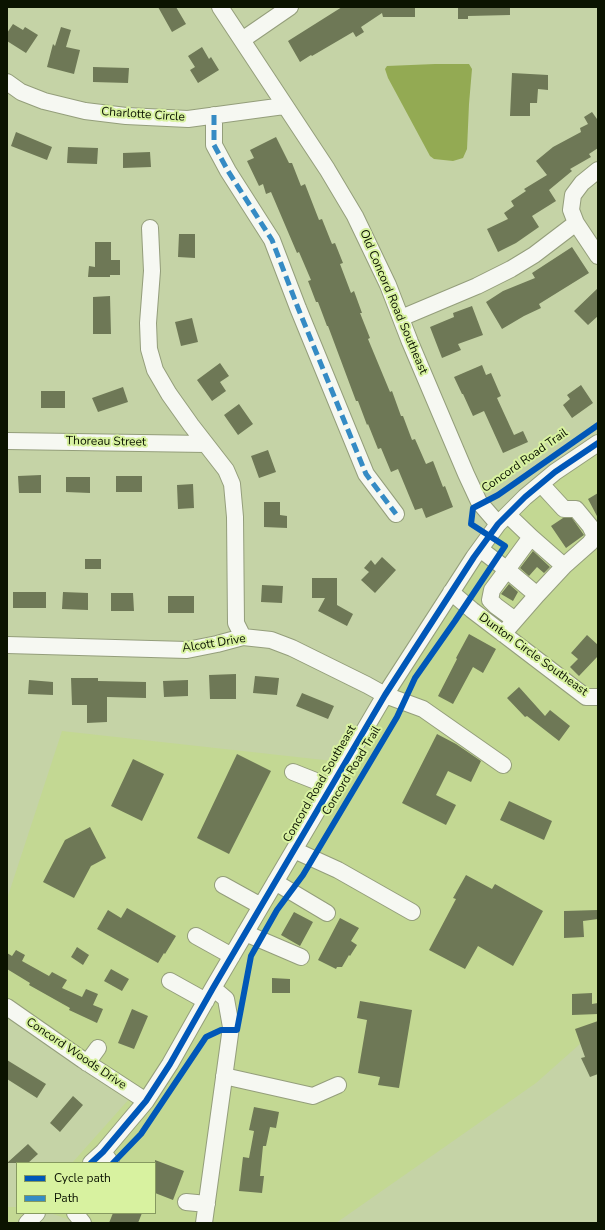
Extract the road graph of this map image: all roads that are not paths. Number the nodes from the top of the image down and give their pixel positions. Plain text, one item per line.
1 (220, 7) edge
2 (290, 7) edge
3 (242, 40) junction
4 (7, 82) edge
5 (284, 106) junction
6 (214, 115) junction
7 (598, 170) edge
8 (576, 223) junction
9 (150, 228) dead end
10 (598, 256) edge
11 (401, 318) junction
12 (7, 441) edge
13 (598, 443) edge
14 (206, 444) junction
15 (541, 484) junction
16 (396, 514) dead end
17 (503, 520) junction
18 (531, 537) junction
19 (480, 549) junction
20 (564, 566) junction
21 (506, 569) junction
22 (451, 592) junction
23 (536, 595) junction
24 (515, 620) junction
25 (504, 634) junction
26 (244, 636) junction
27 (7, 645) edge
28 (385, 695) junction
29 (598, 697) edge
30 (503, 764) dead end
31 (294, 772) dead end
32 (331, 787) junction
33 (294, 850) junction
34 (275, 882) junction
35 (223, 885) dead end
36 (261, 906) junction
37 (412, 912) dead end
38 (327, 913) dead end
39 (245, 933) junction
40 (196, 936) dead end
41 (232, 956) junction
42 (301, 957) dead end
43 (170, 981) dead end
44 (210, 994) junction
45 (7, 1007) edge
46 (98, 1048) dead end
47 (87, 1063) junction
48 (224, 1076) junction
49 (338, 1085) dead end
50 (146, 1101) junction
51 (107, 1158) edge
52 (94, 1162) edge
53 (186, 1202) dead end
54 (207, 1204) junction
55 (36, 1214) edge
56 (76, 1214) edge
57 (27, 1223) edge
58 (83, 1223) edge
59 (204, 1223) edge

1 - 3 street, Old Concord Road Southeast
2 - 3 street
3 - 5 street, Old Concord Road Southeast
4 - 6 street, Charlotte Circle
5 - 6 street, Charlotte Circle
5 - 11 street, Old Concord Road Southeast
6 - 16 street
7 - 8 street
8 - 10 street
8 - 11 street
9 - 14 street
11 - 17 street, Old Concord Road Southeast
12 - 14 street, Thoreau Street
13 - 15 street, Concord Road Southeast
14 - 26 street
15 - 17 street, Concord Road Southeast
15 - 20 street
17 - 18 street, Old Concord Road Southeast
17 - 19 street, Concord Road Southeast
18 - 20 street, Old Concord Road Southeast
18 - 21 street
19 - 21 street
19 - 22 street, Concord Road Southeast
20 - 23 street
21 - 23 street
21 - 24 street
22 - 25 street, Dunton Circle Southeast
22 - 28 street, Concord Road Southeast
23 - 24 street
24 - 25 street
25 - 29 street, Dunton Circle Southeast
26 - 27 street, Alcott Drive
26 - 28 street, Alcott Drive
28 - 30 street, Alcott Drive
28 - 32 street, Concord Road Southeast
31 - 32 street
32 - 33 street, Concord Road Southeast
33 - 34 street, Concord Road Southeast
33 - 37 street
34 - 36 street, Concord Road Southeast
34 - 38 street
35 - 36 street
36 - 39 street, Concord Road Southeast
39 - 41 street, Concord Road Southeast
39 - 42 street
40 - 41 street
41 - 44 street, Concord Road Southeast
43 - 44 street
44 - 48 street
44 - 50 street, Concord Road Southeast
45 - 47 street, Concord Woods Drive
46 - 47 street
47 - 50 street, Concord Woods Drive
48 - 49 street
48 - 54 street
50 - 51 street, Concord Road Southeast
51 - 52 street, Concord Road Southeast
53 - 54 street
54 - 59 street
55 - 57 street
56 - 58 street

